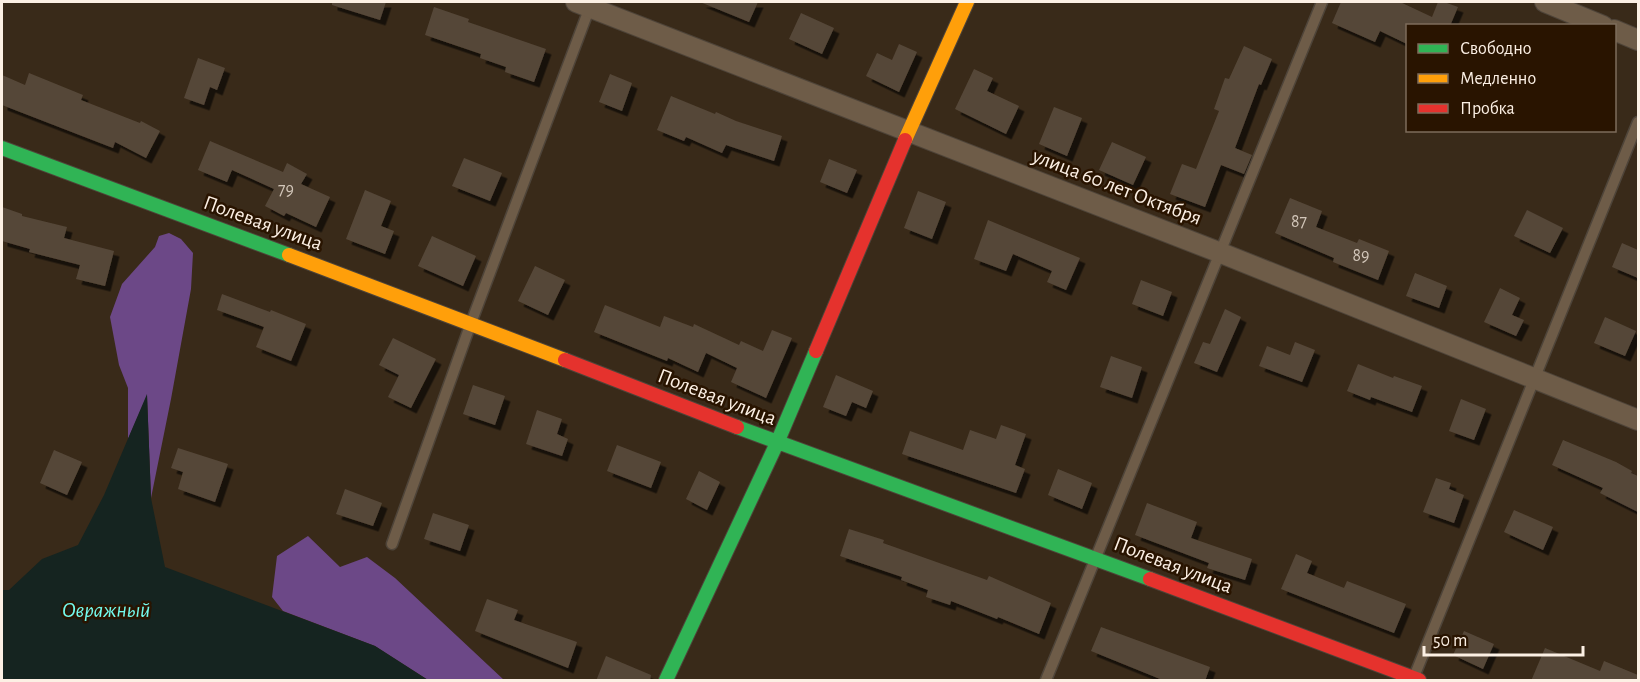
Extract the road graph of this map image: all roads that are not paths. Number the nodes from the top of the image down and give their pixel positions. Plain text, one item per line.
1 (967, 2) edge
2 (1322, 2) edge
3 (1545, 2) edge
4 (586, 3) edge
5 (1598, 24) edge
6 (1616, 31) edge
7 (1638, 40) edge
8 (1638, 122) edge
9 (909, 131) junction
10 (2, 148) edge
11 (1221, 253) junction
12 (471, 323) junction
13 (1535, 379) junction
14 (1638, 420) edge
15 (777, 443) junction
16 (392, 544) dead end
17 (1095, 559) junction
18 (1415, 680) edge
19 (666, 681) edge
20 (1046, 681) edge

1 - 9 street
2 - 11 lane
3 - 5 street
4 - 9 street, улица 60 лет Октября
4 - 12 lane
6 - 7 street
8 - 13 lane
9 - 11 street, улица 60 лет Октября
9 - 15 street
10 - 12 street, Полевая улица
11 - 13 street, улица 60 лет Октября
11 - 17 lane
12 - 15 street, Полевая улица
12 - 16 lane
13 - 14 street, улица 60 лет Октября
13 - 18 lane
15 - 17 street, Полевая улица
15 - 19 street
17 - 18 street, Полевая улица
17 - 20 lane

